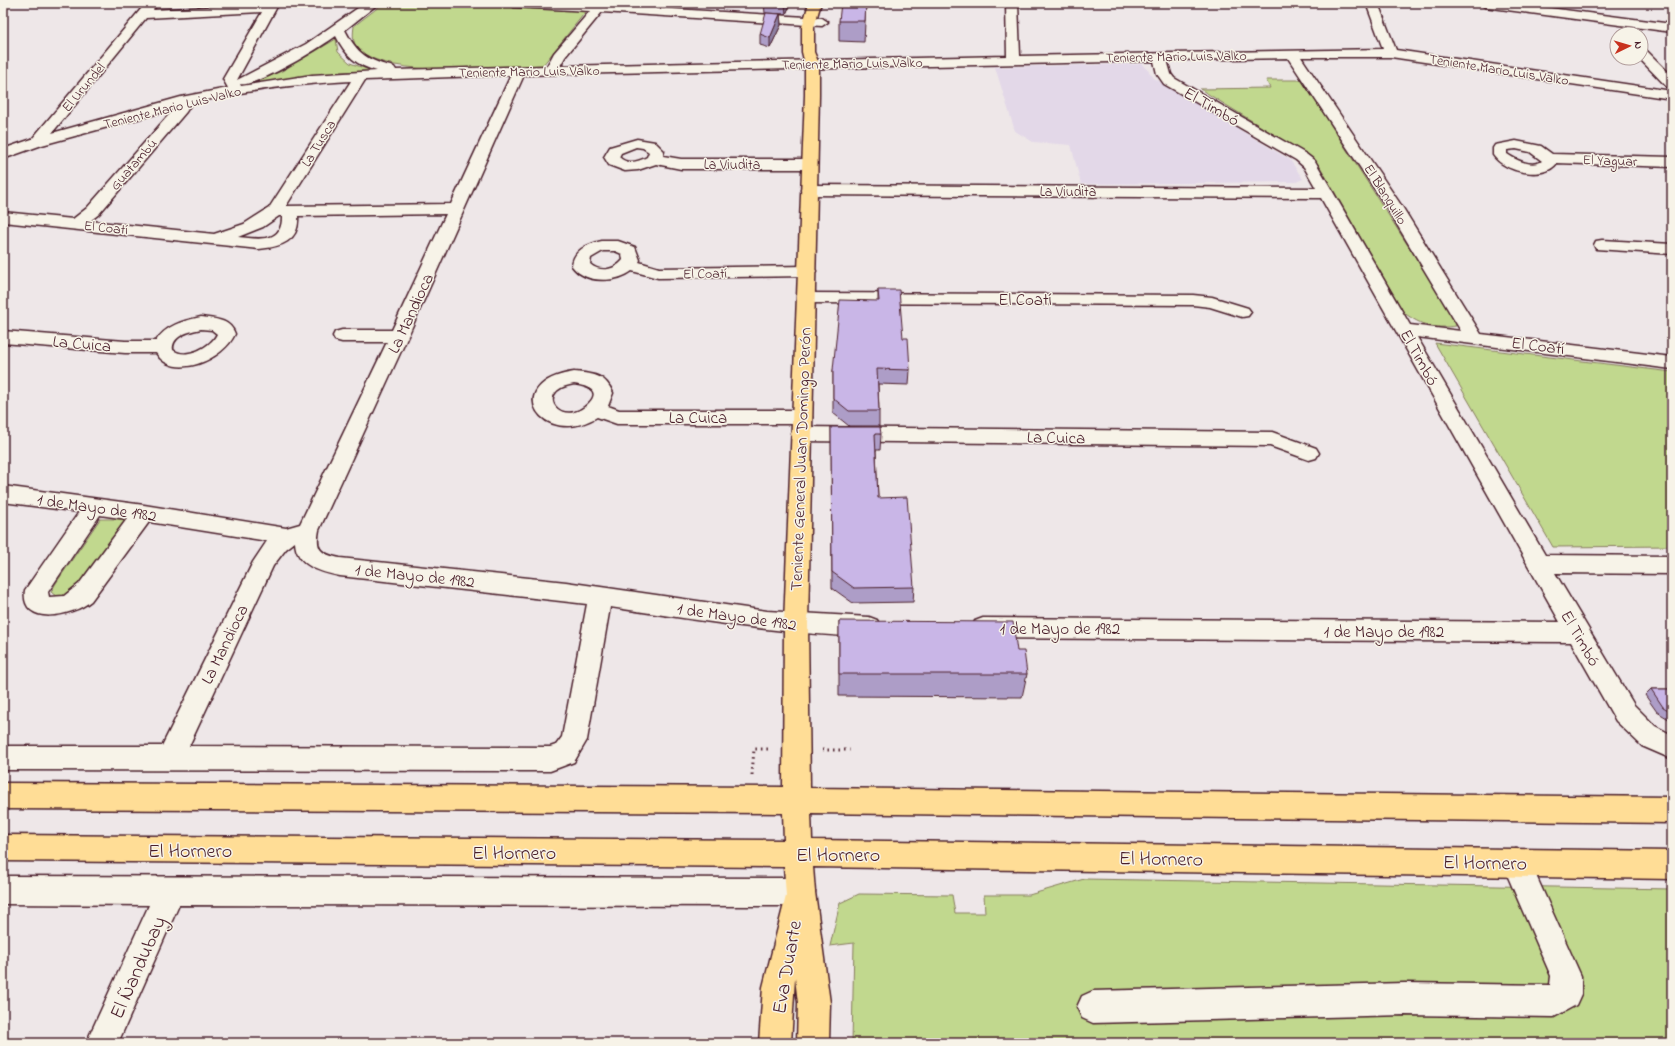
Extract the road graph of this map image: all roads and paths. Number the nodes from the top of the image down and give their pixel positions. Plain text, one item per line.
1 (152, 3) edge
2 (373, 3) edge
3 (514, 3) edge
4 (815, 3) edge
5 (826, 3) edge
6 (1012, 3) edge
7 (1372, 3) edge
8 (1485, 3) edge
9 (1593, 3) edge
10 (534, 4) edge
11 (272, 6) edge
12 (599, 8) junction
13 (672, 8) edge
14 (143, 14) junction
15 (1609, 20) junction
16 (816, 21) junction
17 (1615, 26) edge
18 (1672, 28) edge
19 (339, 30) junction
20 (1391, 53) junction
21 (1292, 54) junction
22 (1160, 57) junction
23 (1014, 60) junction
24 (1649, 61) edge
25 (812, 64) junction
26 (551, 70) junction
27 (519, 71) junction
28 (414, 73) junction
29 (361, 75) junction
30 (1672, 84) edge
31 (234, 88) junction
32 (1672, 95) edge
33 (186, 100) junction
34 (37, 142) junction
35 (3, 155) edge
36 (1548, 158) dead end
37 (654, 159) dead end
38 (1672, 162) edge
39 (810, 164) junction
40 (809, 190) junction
41 (1326, 193) junction
42 (455, 209) junction
43 (282, 211) junction
44 (3, 217) edge
45 (77, 224) junction
46 (209, 238) junction
47 (1602, 245) dead end
48 (1672, 249) edge
49 (629, 264) dead end
50 (807, 271) junction
51 (807, 298) junction
52 (1242, 312) dead end
53 (1405, 330) junction
54 (342, 336) dead end
55 (399, 336) junction
56 (3, 337) edge
57 (1474, 337) junction
58 (162, 347) dead end
59 (1672, 363) edge
60 (597, 409) dead end
61 (801, 426) junction
62 (1309, 453) dead end
63 (3, 494) edge
64 (94, 507) junction
65 (144, 513) junction
66 (297, 533) junction
67 (309, 554) joint
68 (1538, 564) junction
69 (1672, 565) edge
70 (600, 596) junction
71 (796, 624) junction
72 (889, 627) edge
73 (960, 628) edge
74 (1578, 632) junction
75 (1672, 747) edge
76 (3, 758) edge
77 (170, 758) junction
78 (3, 796) edge
79 (796, 800) junction
80 (1672, 810) edge
81 (3, 848) edge
82 (798, 854) junction
83 (1516, 863) junction
84 (1672, 865) edge
85 (3, 890) edge
86 (171, 890) junction
87 (800, 892) junction
88 (1093, 1007) dead end
89 (102, 1043) edge
90 (775, 1043) edge
91 (813, 1043) edge

1 - 14 street, El Urundel
2 - 19 street
3 - 10 street
4 - 16 main road, Teniente General Juan Domingo Perón
5 - 16 main road, Teniente General Juan Domingo Perón
6 - 23 street
7 - 20 street
8 - 15 street
9 - 15 street
10 - 12 street
11 - 14 street
11 - 31 street
12 - 13 street
12 - 26 street
13 - 16 street
14 - 34 street, El Urundel
15 - 17 street
15 - 18 street
16 - 25 main road, Teniente General Juan Domingo Perón
19 - 28 street
19 - 31 street
20 - 21 street, Teniente Mario Luis Valko
20 - 32 street, Teniente Mario Luis Valko
21 - 22 street, Teniente Mario Luis Valko
21 - 57 street, El Blanquillo
22 - 23 street, Teniente Mario Luis Valko
22 - 41 street, El Timbó
23 - 25 street, Teniente Mario Luis Valko
24 - 30 street
25 - 26 street, Teniente Mario Luis Valko
25 - 39 main road, Teniente General Juan Domingo Perón
26 - 27 street, Teniente Mario Luis Valko
27 - 28 street, Teniente Mario Luis Valko
27 - 42 street, La Mandioca
28 - 29 street, Teniente Mario Luis Valko
29 - 31 street, Teniente Mario Luis Valko
29 - 43 street, La Tusca
31 - 33 street, Teniente Mario Luis Valko
33 - 34 street, Teniente Mario Luis Valko
33 - 45 street, Guatambú
34 - 35 street
36 - 38 street, El Yaguar
37 - 39 street, La Viudita
39 - 40 main road, Teniente General Juan Domingo Perón
40 - 41 street, La Viudita
40 - 50 main road, Teniente General Juan Domingo Perón
41 - 53 street, El Timbó
42 - 43 street
42 - 55 street, La Mandioca
43 - 46 street, El Coatí
43 - 46 street, El Coatí
44 - 45 street, El Coatí
45 - 46 street, El Coatí
47 - 48 street
49 - 50 street, El Coatí
50 - 51 main road, Teniente General Juan Domingo Perón
51 - 52 street, El Coatí
51 - 61 main road, Teniente General Juan Domingo Perón
53 - 57 street, El Coatí
53 - 68 street, El Timbó
54 - 55 street
55 - 66 street, La Mandioca
56 - 58 street, La Cuica
57 - 59 street, El Coatí
60 - 61 street, La Cuica
61 - 62 street, La Cuica
61 - 71 main road, Teniente General Juan Domingo Perón
63 - 64 street, 1 de Mayo de 1982
64 - 65 street, 1 de Mayo de 1982
64 - 65 street
65 - 66 street, 1 de Mayo de 1982
66 - 67 street, La Mandioca
66 - 77 street, La Mandioca
67 - 70 street, 1 de Mayo de 1982
68 - 69 street
68 - 74 street, El Timbó
70 - 71 street, 1 de Mayo de 1982
70 - 77 street
71 - 72 street, 1 de Mayo de 1982
71 - 79 main road, Teniente General Juan Domingo Perón
73 - 74 street, 1 de Mayo de 1982
74 - 75 street, El Timbó
76 - 77 street
78 - 79 main road
79 - 80 main road
79 - 82 main road, Teniente General Juan Domingo Perón
81 - 82 main road, El Hornero
82 - 83 main road, El Hornero
82 - 87 main road, Eva Duarte
83 - 84 main road, El Hornero
83 - 88 street
85 - 86 street
86 - 87 street
86 - 89 street, El Ñandubay
87 - 90 main road, Eva Duarte
87 - 91 main road, Eva Duarte

